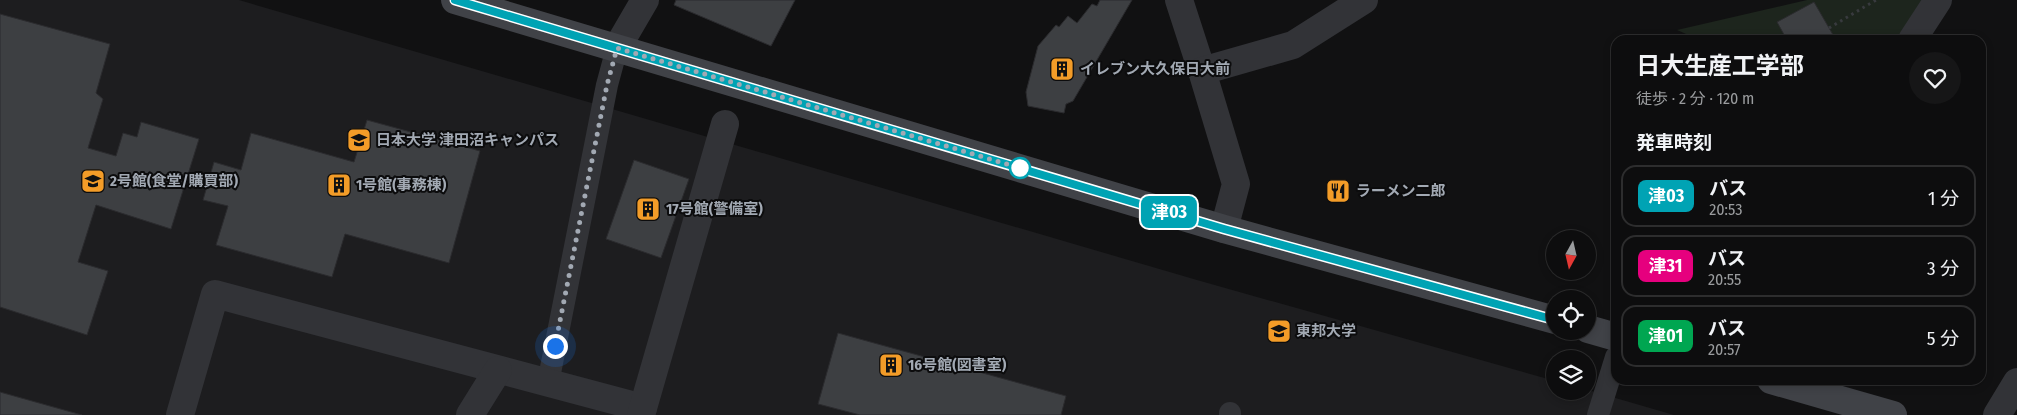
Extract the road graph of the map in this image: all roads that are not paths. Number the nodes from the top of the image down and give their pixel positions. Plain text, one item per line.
1 (455, 0) edge
2 (645, 0) edge
3 (1179, 0) edge
4 (1364, 0) edge
5 (1938, 0) edge
6 (1915, 35) edge
7 (617, 48) junction
8 (1202, 71) junction
9 (725, 124) dead end
10 (1224, 229) junction
11 (1546, 318) edge
12 (1596, 331) edge
13 (1611, 336) edge
14 (498, 370) junction
15 (1611, 373) edge
16 (2017, 382) edge
17 (548, 383) junction
18 (1788, 385) edge
19 (642, 412) edge
20 (180, 415) edge
21 (470, 415) edge
22 (1598, 415) edge
23 (1893, 415) edge
24 (1997, 415) edge

1 - 7 street
2 - 7 street
3 - 8 street
4 - 8 street
5 - 6 street
7 - 10 street
7 - 17 lane
8 - 10 street
9 - 19 street
10 - 11 street
12 - 13 street
14 - 17 street
14 - 20 street
14 - 21 street
15 - 22 lane
16 - 24 street
17 - 19 street
18 - 23 street

